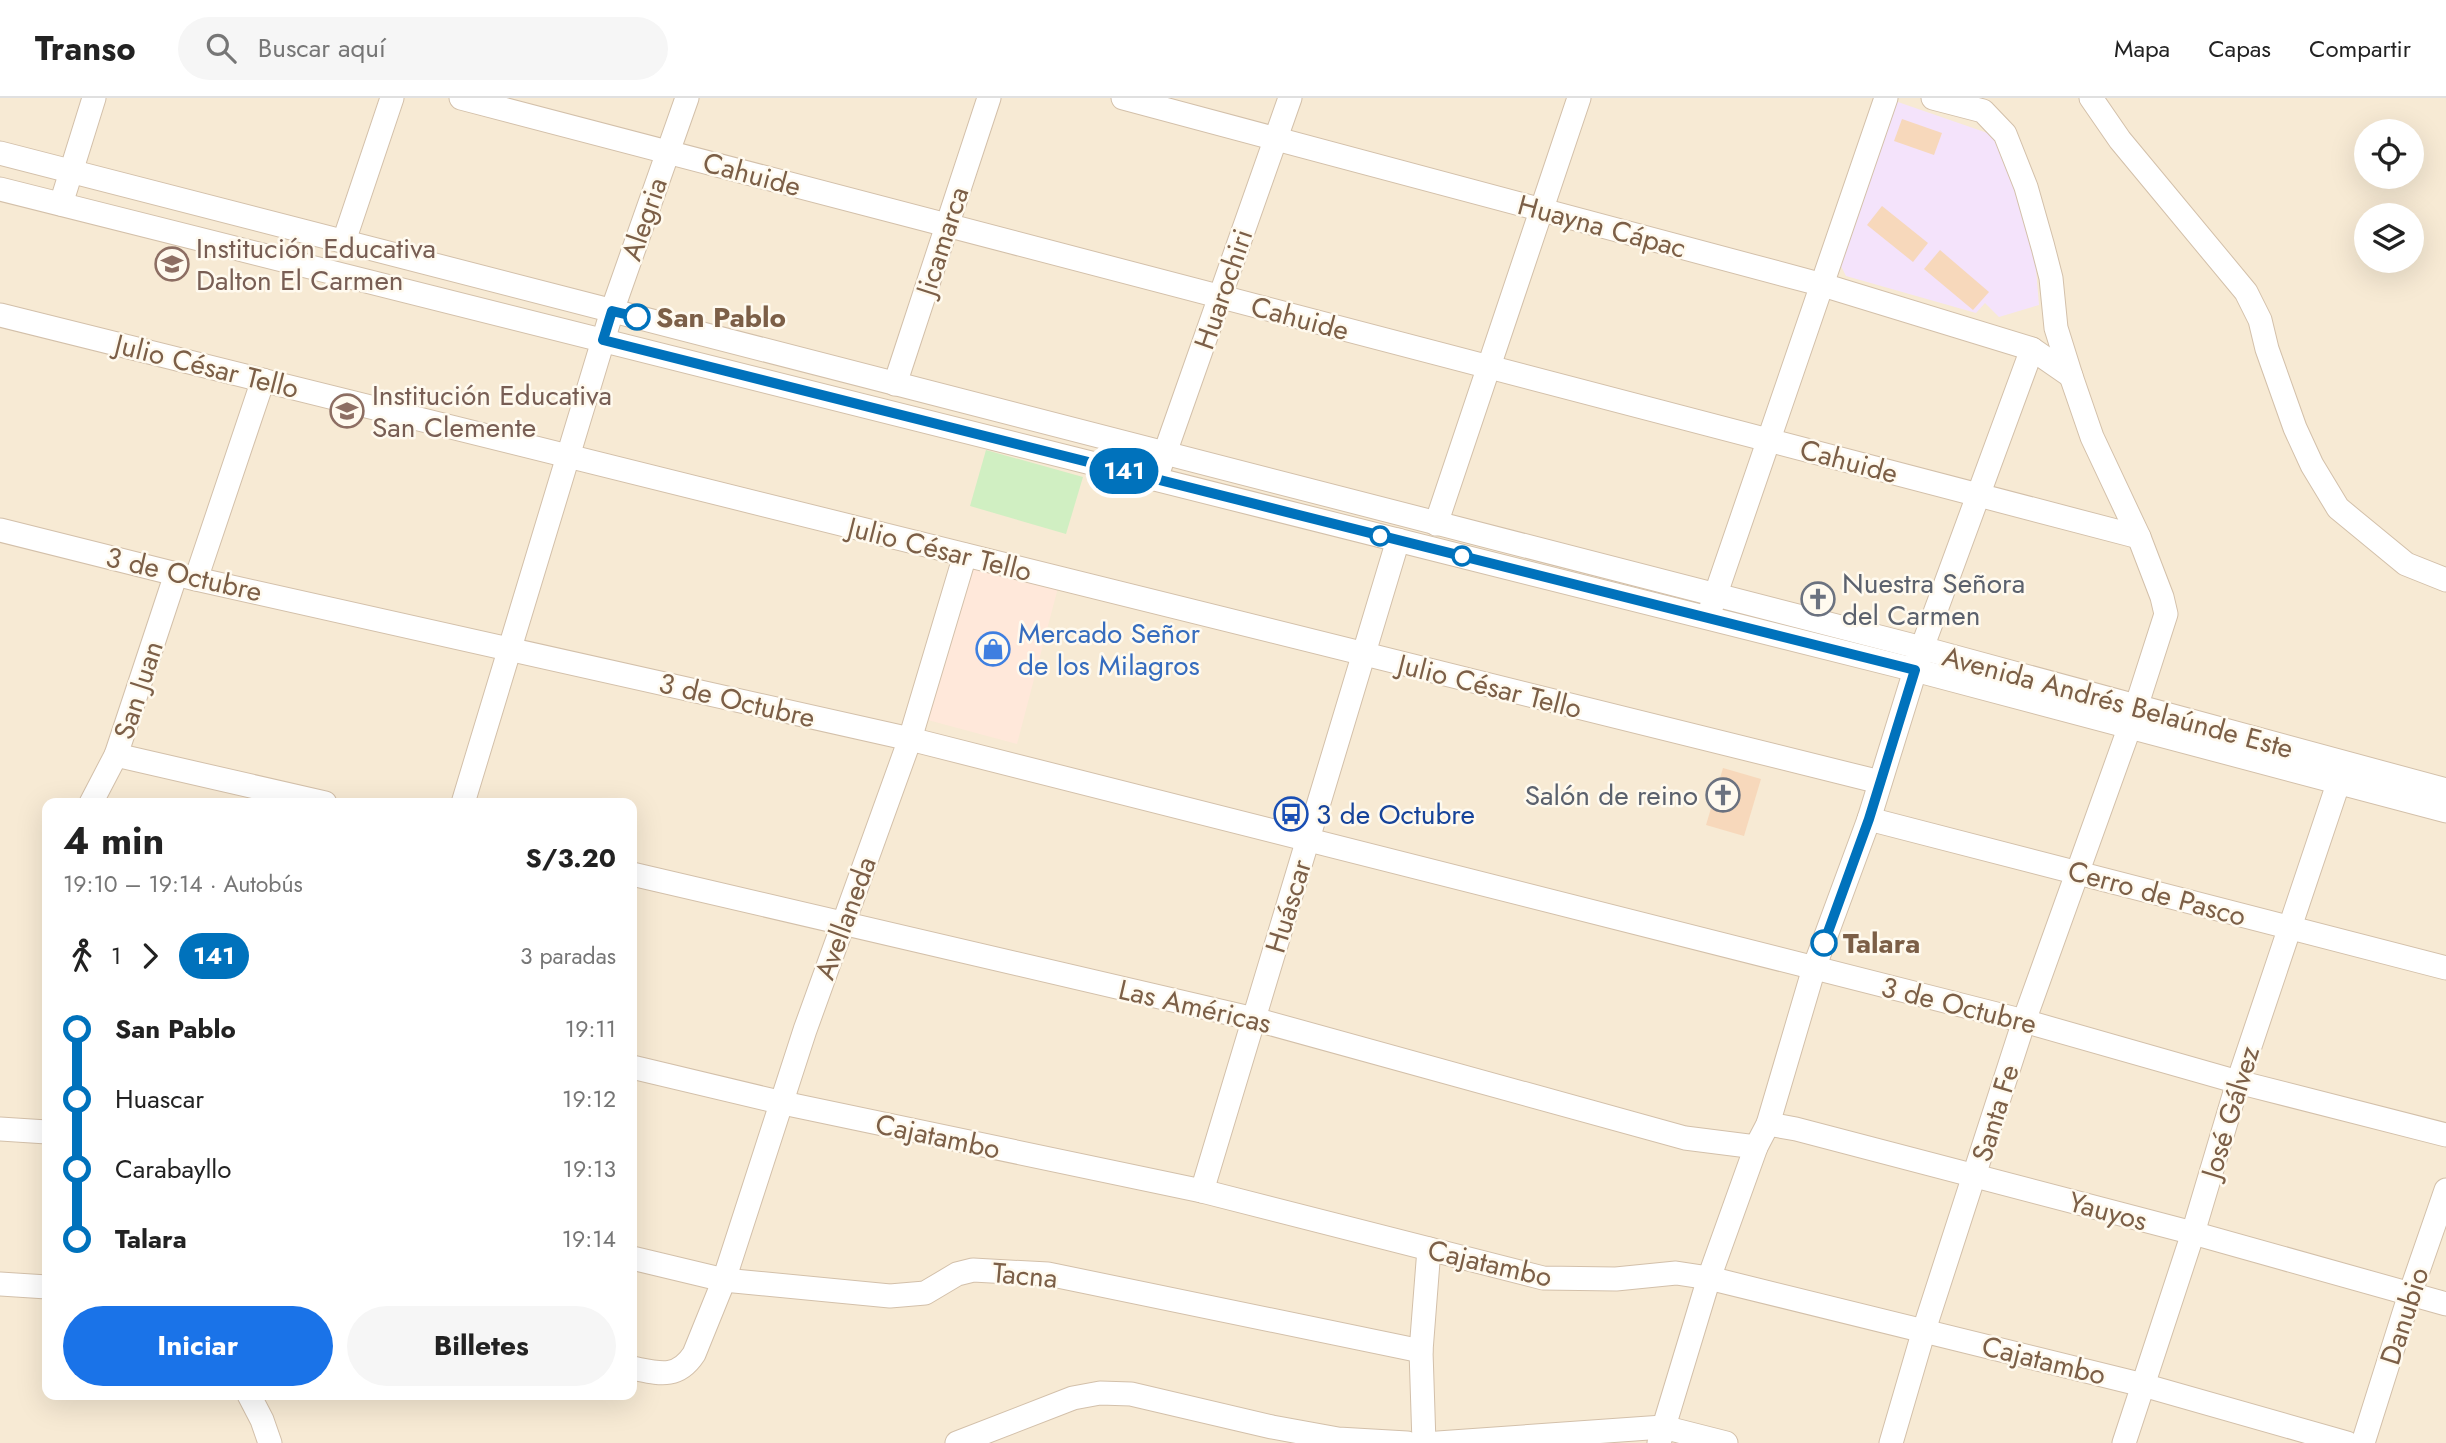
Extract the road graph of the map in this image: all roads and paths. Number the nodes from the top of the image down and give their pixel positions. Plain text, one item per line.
1 (94, 98) edge
2 (392, 98) edge
3 (461, 98) edge
4 (687, 98) edge
5 (989, 98) edge
6 (1123, 98) edge
7 (1290, 98) edge
8 (1579, 98) edge
9 (1886, 98) edge
10 (1933, 98) edge
11 (2091, 98) edge
12 (1276, 139) junction
13 (668, 152) junction
14 (0, 153) edge
15 (71, 171) junction
16 (0, 189) edge
17 (61, 204) junction
18 (1542, 210) junction
19 (947, 226) junction
20 (344, 242) junction
21 (1823, 285) junction
22 (1220, 297) junction
23 (612, 311) junction
24 (0, 315) edge
25 (603, 340) junction
26 (2032, 349) junction
27 (1489, 368) junction
28 (2071, 376) junction
29 (264, 380) junction
30 (895, 384) junction
31 (1770, 441) junction
32 (1165, 453) junction
33 (568, 456) junction
34 (1156, 480) junction
35 (1976, 495) junction
36 (1436, 524) junction
37 (2, 536) edge
38 (2139, 537) junction
39 (1398, 540) junction
40 (965, 555) junction
41 (186, 576) junction
42 (2446, 580) edge
43 (1715, 595) junction
44 (1707, 618) junction
45 (510, 649) junction
46 (1364, 654) junction
47 (1919, 659) junction
48 (2134, 717) junction
49 (910, 739) junction
50 (116, 755) junction
51 (2339, 781) junction
52 (1880, 782) junction
53 (2446, 790) edge
54 (94, 798) edge
55 (303, 798) edge
56 (465, 798) edge
57 (2446, 811) edge
58 (1869, 819) junction
59 (1307, 842) junction
60 (2077, 872) junction
61 (637, 875) edge
62 (843, 923) junction
63 (2289, 928) junction
64 (1814, 968) junction
65 (2446, 968) edge
66 (1254, 1019) junction
67 (2024, 1021) junction
68 (637, 1068) edge
69 (2238, 1082) junction
70 (783, 1103) junction
71 (1768, 1124) junction
72 (0, 1129) edge
73 (42, 1132) edge
74 (2446, 1135) edge
75 (1756, 1147) junction
76 (1975, 1176) junction
77 (2446, 1190) edge
78 (1202, 1191) junction
79 (2193, 1233) junction
80 (1429, 1249) junction
81 (637, 1259) edge
82 (1709, 1278) junction
83 (724, 1280) junction
84 (0, 1284) edge
85 (42, 1287) edge
86 (2410, 1294) junction
87 (2446, 1304) edge
88 (1924, 1330) junction
89 (1421, 1351) junction
90 (637, 1369) edge
91 (2143, 1385) junction
92 (252, 1400) edge
93 (1661, 1435) edge
94 (270, 1443) edge
95 (957, 1443) edge
96 (1406, 1443) edge
97 (1424, 1443) edge
98 (1437, 1443) edge
99 (1726, 1443) edge
100 (1891, 1443) edge
101 (2124, 1443) edge
102 (2347, 1443) edge
103 (2363, 1443) edge

1 - 15 street
2 - 20 street
3 - 13 street, Cahuide
4 - 13 street, Alegria
5 - 19 street, Jicamarca
6 - 12 street, Huayna Cápac
7 - 12 street, Huarochiri
8 - 18 street
9 - 21 street
10 - 28 street, Santa Fe
11 - 42 street
12 - 18 street, Huayna Cápac
12 - 22 street, Huarochiri
13 - 19 street, Cahuide
13 - 23 street, Alegria
14 - 15 street, Avenida Andrés Belaúnde Este
15 - 17 street
15 - 20 street, Avenida Andrés Belaúnde Este
16 - 17 street, Avenida Andrés Belaúnde Este
17 - 25 street, Avenida Andrés Belaúnde Este
18 - 21 street, Huayna Cápac
18 - 27 street
19 - 22 street, Cahuide
19 - 30 street, Jicamarca
20 - 23 street, Avenida Andrés Belaúnde Este
21 - 26 street, Huayna Cápac
21 - 31 street
22 - 27 street, Cahuide
22 - 32 street, Huarochiri
23 - 25 street, Alegria
23 - 30 street, Avenida Andrés Belaúnde Este
24 - 29 street, Julio César Tello
25 - 33 street
25 - 34 street, Avenida Andrés Belaúnde Este
26 - 28 street, Huayna Cápac
26 - 35 street
27 - 31 street, Cahuide
27 - 36 street
28 - 38 street, Santa Fe
29 - 33 street, Julio César Tello
29 - 41 street, San Juan
30 - 32 street, Avenida Andrés Belaúnde Este
31 - 35 street, Cahuide
31 - 43 street
32 - 34 street, Huarochiri
32 - 36 street, Avenida Andrés Belaúnde Este
33 - 40 street, Julio César Tello
33 - 45 street
34 - 39 street, Avenida Andrés Belaúnde Este
35 - 38 street, Cahuide
35 - 47 street
36 - 43 street, Avenida Andrés Belaúnde Este
37 - 41 street, 3 de Octubre
38 - 48 street, Santa Fe
39 - 44 street, Avenida Andrés Belaúnde Este
39 - 46 street, Huáscar
40 - 46 street, Julio César Tello
40 - 49 street, Avellaneda
41 - 45 street, 3 de Octubre
41 - 50 street, San Juan
43 - 44 street
43 - 47 street, Avenida Andrés Belaúnde Este
44 - 47 street, Avenida Andrés Belaúnde Este
45 - 49 street, 3 de Octubre
45 - 56 street
46 - 52 street, Julio César Tello
46 - 59 street, Huáscar
47 - 48 street, Avenida Andrés Belaúnde Este
47 - 52 street
48 - 51 street, Avenida Andrés Belaúnde Este
48 - 53 street, Avenida Andrés Belaúnde Este
48 - 60 street, Santa Fe
49 - 59 street, 3 de Octubre
49 - 62 street, Avellaneda
50 - 54 street, San Juan
50 - 55 street
51 - 57 street, Avenida Andrés Belaúnde Este
51 - 63 street, José Gálvez
52 - 58 street
58 - 60 street, Cerro de Pasco
58 - 64 street
59 - 64 street, 3 de Octubre
59 - 66 street, Huáscar
60 - 63 street, Cerro de Pasco
60 - 67 street, Santa Fe
61 - 62 street, Las Américas
62 - 66 street, Las Américas
62 - 70 street, Avellaneda
63 - 65 street, Cerro de Pasco
63 - 69 street, José Gálvez
64 - 67 street, 3 de Octubre
64 - 71 street
66 - 75 street, Las Américas
66 - 78 street, Huáscar
67 - 69 street, 3 de Octubre
67 - 76 street, Santa Fe
68 - 70 street, Cajatambo
69 - 74 street, 3 de Octubre
69 - 79 street, José Gálvez
70 - 78 street, Cajatambo
70 - 83 street, Avellaneda
71 - 75 street
71 - 76 street, Yauyos
72 - 73 street
75 - 82 street
76 - 79 street, Yauyos
76 - 88 street, Santa Fe
77 - 86 street, Danubio
78 - 80 street, Cajatambo
79 - 86 street, Yauyos
79 - 91 street, José Gálvez
80 - 82 street, Cajatambo
80 - 89 street
81 - 83 street, Tacna
82 - 88 street, Cajatambo
82 - 93 street
83 - 89 street, Tacna
83 - 90 street, Avellaneda
84 - 85 street
86 - 87 street, Yauyos
86 - 103 street, Danubio
88 - 91 street, Cajatambo
88 - 100 street, Santa Fe
89 - 97 street
91 - 101 street, José Gálvez
91 - 102 street, Cajatambo
92 - 94 street
93 - 98 street
93 - 99 street
95 - 96 street

